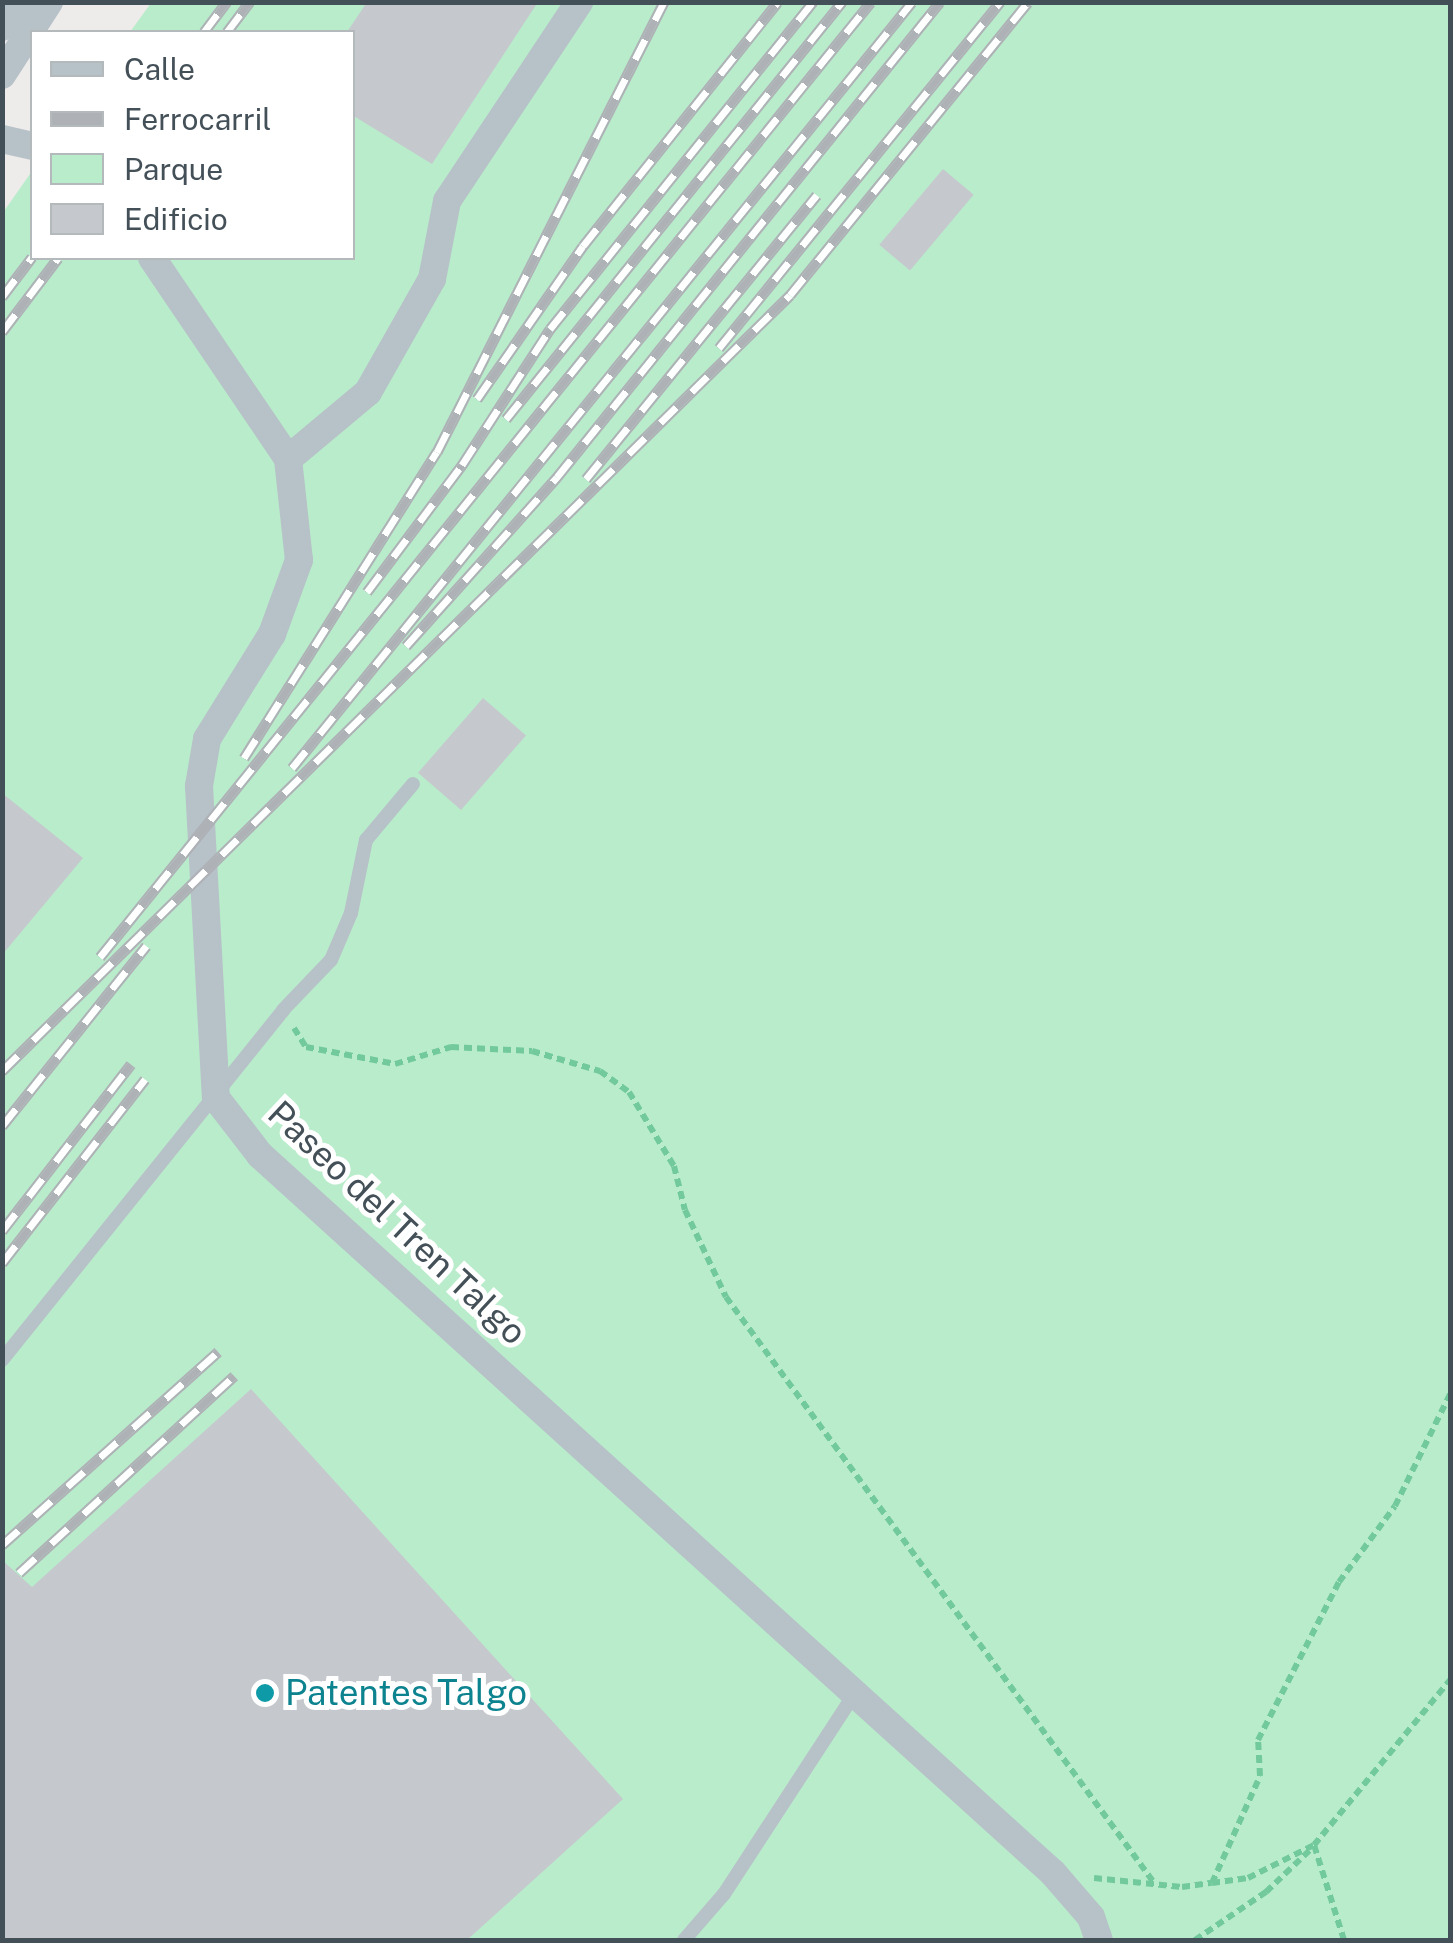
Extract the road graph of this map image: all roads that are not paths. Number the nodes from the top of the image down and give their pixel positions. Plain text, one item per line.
1 (18, 2) edge
2 (49, 2) edge
3 (579, 2) edge
4 (2, 27) edge
5 (31, 30) edge
6 (45, 30) edge
7 (30, 32) edge
8 (2, 75) edge
9 (2, 139) edge
10 (30, 146) edge
11 (153, 260) edge
12 (288, 458) junction
13 (413, 784) dead end
14 (216, 1098) junction
15 (2, 1360) edge
16 (855, 1693) junction
17 (684, 1940) edge
18 (1099, 1940) edge

1 - 4 street
2 - 5 street
2 - 6 street
3 - 12 street
7 - 8 street
9 - 10 street
11 - 12 street, Paseo del Tren Talgo
12 - 14 street, Paseo del Tren Talgo
13 - 14 lane
14 - 15 lane
14 - 16 street, Paseo del Tren Talgo
16 - 17 lane
16 - 18 street, Paseo del Tren Talgo

